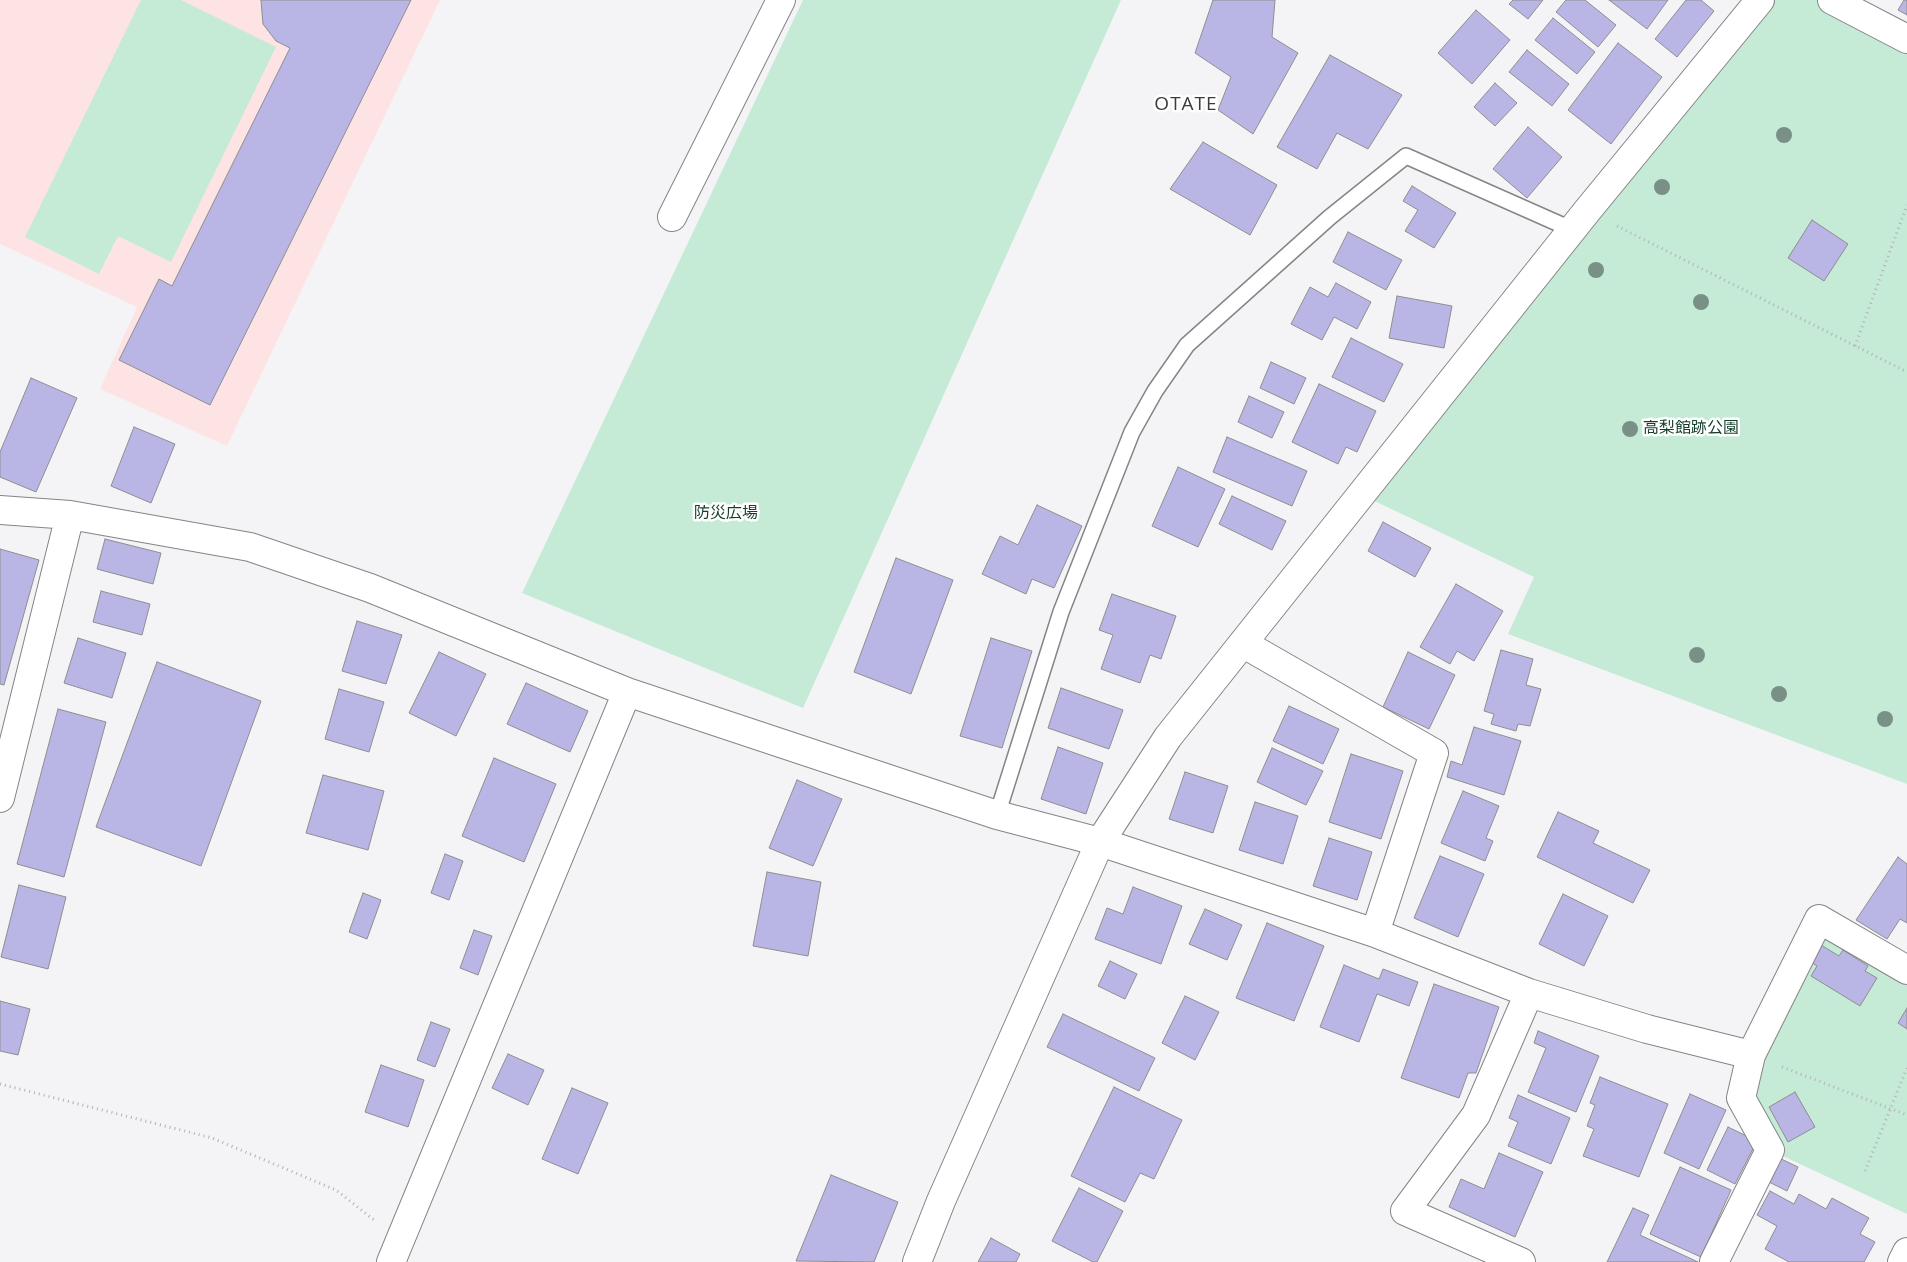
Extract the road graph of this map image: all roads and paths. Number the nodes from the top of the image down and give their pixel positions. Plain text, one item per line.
1 (782, 0) edge
2 (1832, 0) edge
3 (1756, 1) edge
4 (1907, 40) edge
5 (1907, 205) edge
6 (672, 217) dead end
7 (1580, 220) junction
8 (1855, 346) junction
9 (1907, 372) edge
10 (0, 510) edge
11 (70, 516) junction
12 (1244, 644) junction
13 (627, 692) junction
14 (0, 798) edge
15 (997, 815) junction
16 (1100, 842) junction
17 (1375, 933) junction
18 (1907, 970) edge
19 (1529, 993) junction
20 (1751, 1055) junction
21 (1907, 1068) edge
22 (0, 1084) edge
23 (1889, 1109) junction
24 (1907, 1115) edge
25 (1865, 1170) dead end
26 (396, 1251) edge
27 (1907, 1252) edge
28 (917, 1262) edge
29 (1521, 1262) edge
30 (1714, 1262) edge
31 (1902, 1262) edge

1 - 6 street
2 - 4 street
3 - 7 street
5 - 8 path
7 - 8 path
7 - 12 street
7 - 15 lane
8 - 9 path
10 - 11 street
11 - 13 street
11 - 14 street
12 - 16 street
12 - 17 street
13 - 15 street
13 - 26 street
15 - 16 street
16 - 17 street
16 - 28 street
17 - 19 street
18 - 20 street
19 - 20 street
19 - 29 street
20 - 23 path
20 - 30 street
21 - 23 path
22 - 26 path
23 - 24 path
23 - 25 path
27 - 31 street

